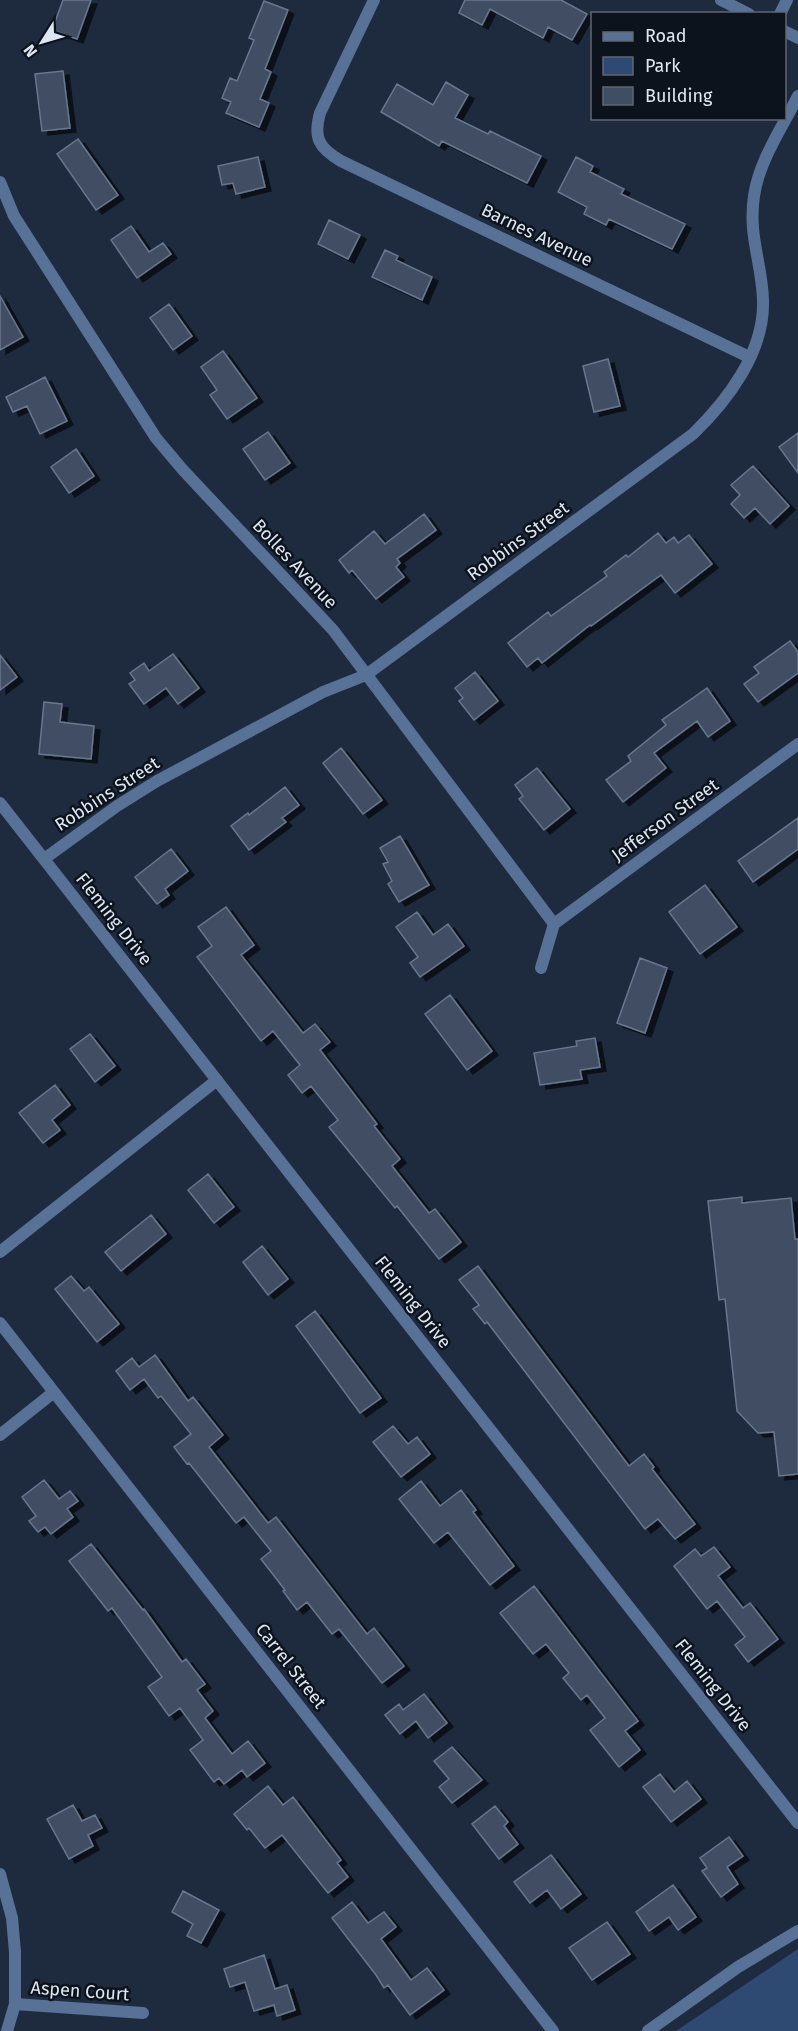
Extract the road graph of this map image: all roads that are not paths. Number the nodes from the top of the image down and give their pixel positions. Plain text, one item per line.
1 (374, 0) edge
2 (721, 0) edge
3 (745, 12) edge
4 (798, 96) edge
5 (0, 182) edge
6 (749, 357) junction
7 (366, 675) junction
8 (798, 744) edge
9 (0, 803) edge
10 (44, 859) junction
11 (554, 924) junction
12 (541, 968) dead end
13 (217, 1080) junction
14 (0, 1252) edge
15 (0, 1323) edge
16 (54, 1392) junction
17 (0, 1435) edge
18 (798, 1823) edge
19 (0, 1874) edge
20 (798, 1931) edge
21 (15, 2004) junction
22 (143, 2013) dead end
23 (7, 2031) edge
24 (553, 2031) edge
25 (648, 2031) edge

1 - 6 street, Barnes Avenue
2 - 3 street
4 - 6 street, Robbins Street
5 - 7 street, Bolles Avenue
6 - 7 street, Robbins Street
7 - 10 street, Robbins Street
7 - 11 street, Bolles Avenue
8 - 11 street, Jefferson Street
9 - 10 street, Fleming Drive
10 - 13 street, Fleming Drive
11 - 12 street
13 - 14 street
13 - 18 street, Fleming Drive
15 - 16 street, Carrel Street
16 - 17 street
16 - 24 street, Carrel Street
19 - 21 street
20 - 25 street
21 - 22 street, Aspen Court
21 - 23 street

